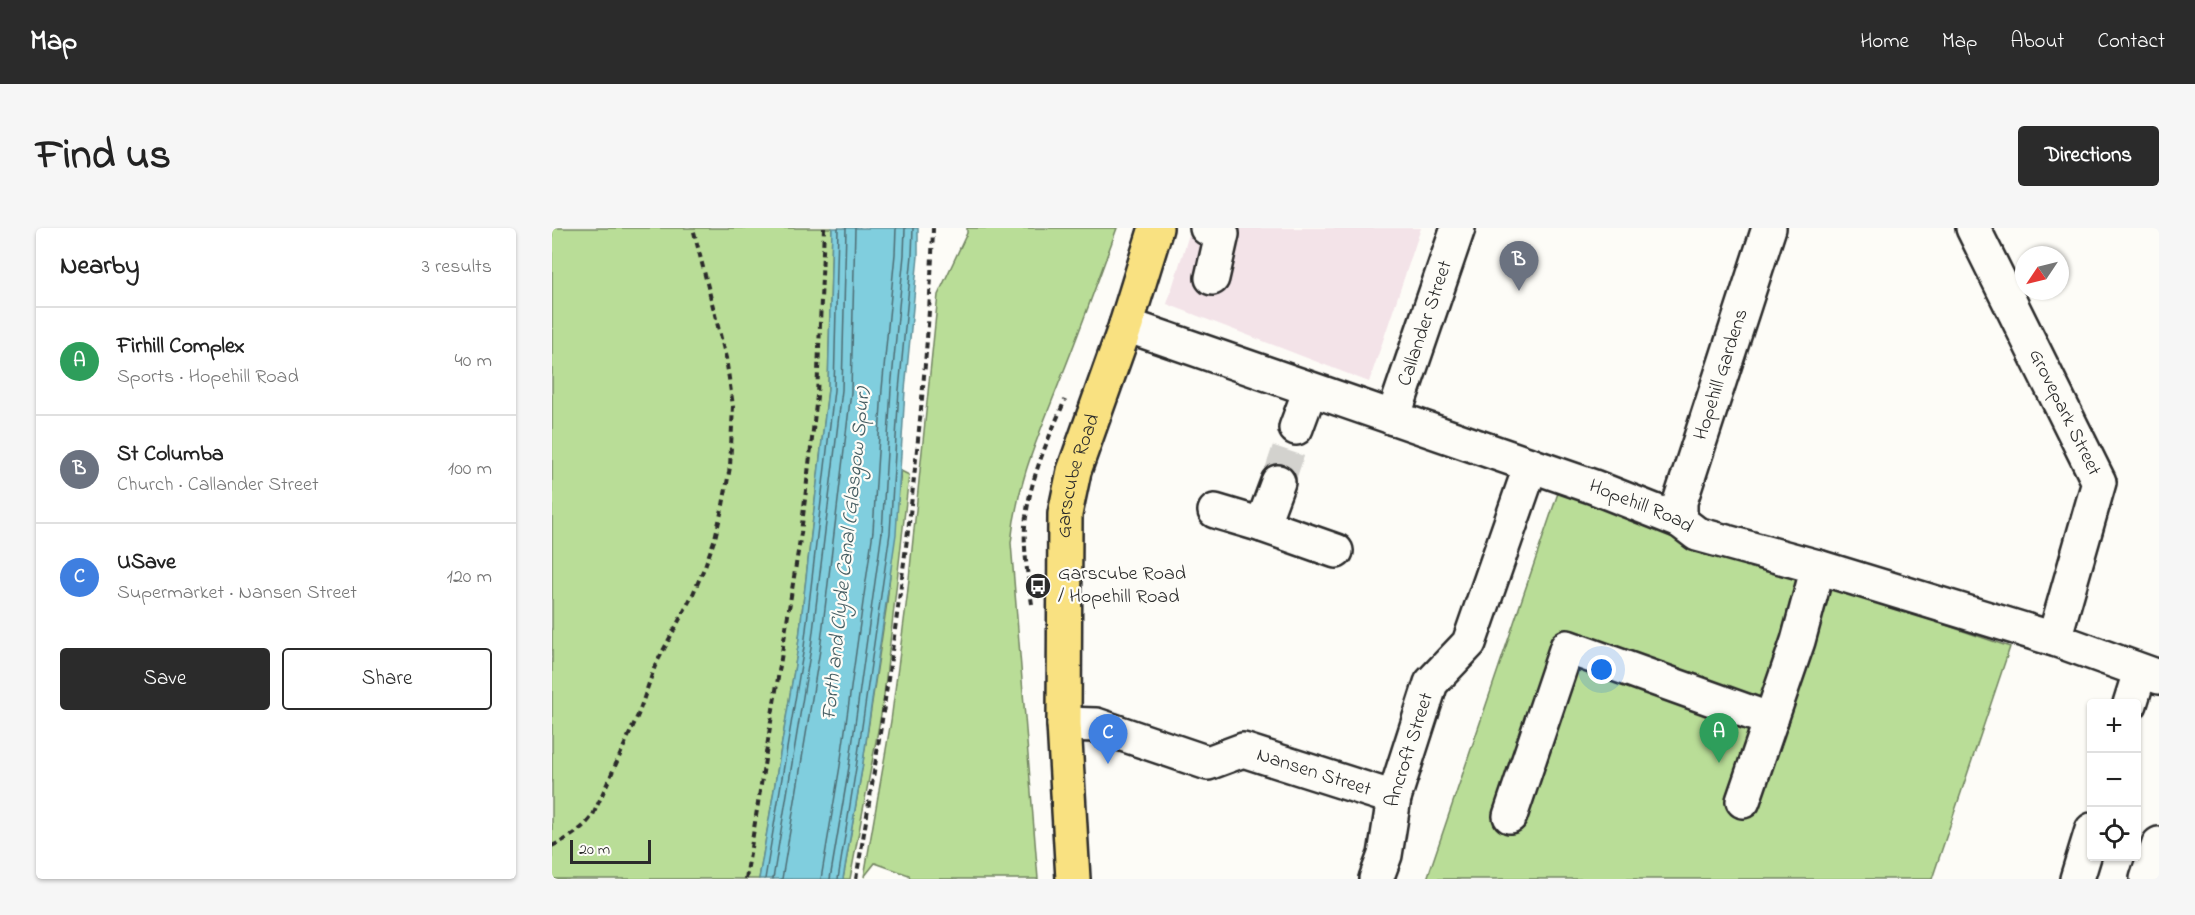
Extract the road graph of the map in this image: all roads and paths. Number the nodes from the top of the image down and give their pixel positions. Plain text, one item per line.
1 (693, 228) edge
2 (824, 228) edge
3 (933, 228) edge
4 (1156, 228) edge
5 (1207, 228) edge
6 (1458, 228) edge
7 (1973, 228) edge
8 (1761, 231) edge
9 (1212, 278) dead end
10 (1126, 325) junction
11 (1310, 390) junction
12 (1393, 418) junction
13 (1296, 428) tunnel mouth
14 (1531, 465) junction
15 (1278, 483) tunnel mouth
16 (1215, 511) dead end
17 (1680, 521) junction
18 (1263, 525) junction
19 (1336, 551) dead end
20 (1818, 567) junction
21 (2054, 639) junction
22 (2149, 674) edge
23 (2133, 699) edge
24 (1771, 720) junction
25 (1064, 724) junction
26 (1394, 798) junction
27 (1743, 801) dead end
28 (1510, 816) dead end
29 (2087, 844) edge
30 (2159, 844) edge
31 (552, 846) edge
32 (746, 879) edge
33 (856, 879) edge
34 (1073, 879) edge
35 (1376, 879) edge
36 (2077, 879) edge
37 (2147, 879) edge

1 - 31 path
2 - 32 path
3 - 33 path
4 - 10 main road, Garscube Road
5 - 9 street
6 - 12 street, Callander Street
7 - 21 street, Grovepark Street
8 - 17 street, Hopehill Gardens
10 - 11 street, Hopehill Road
10 - 25 main road, Garscube Road
11 - 12 street, Hopehill Road
11 - 13 street
12 - 14 street, Hopehill Road
14 - 17 street, Hopehill Road
14 - 26 street, Ancroft Street
15 - 18 street
16 - 18 street
17 - 20 street, Hopehill Road
18 - 19 street
20 - 21 street, Hopehill Road
20 - 24 street
21 - 22 street, Hopehill Road
22 - 23 street
24 - 27 street
24 - 28 street
25 - 26 street, Nansen Street
25 - 34 main road, Garscube Road
26 - 35 street, Ancroft Street
29 - 36 street
30 - 37 street

